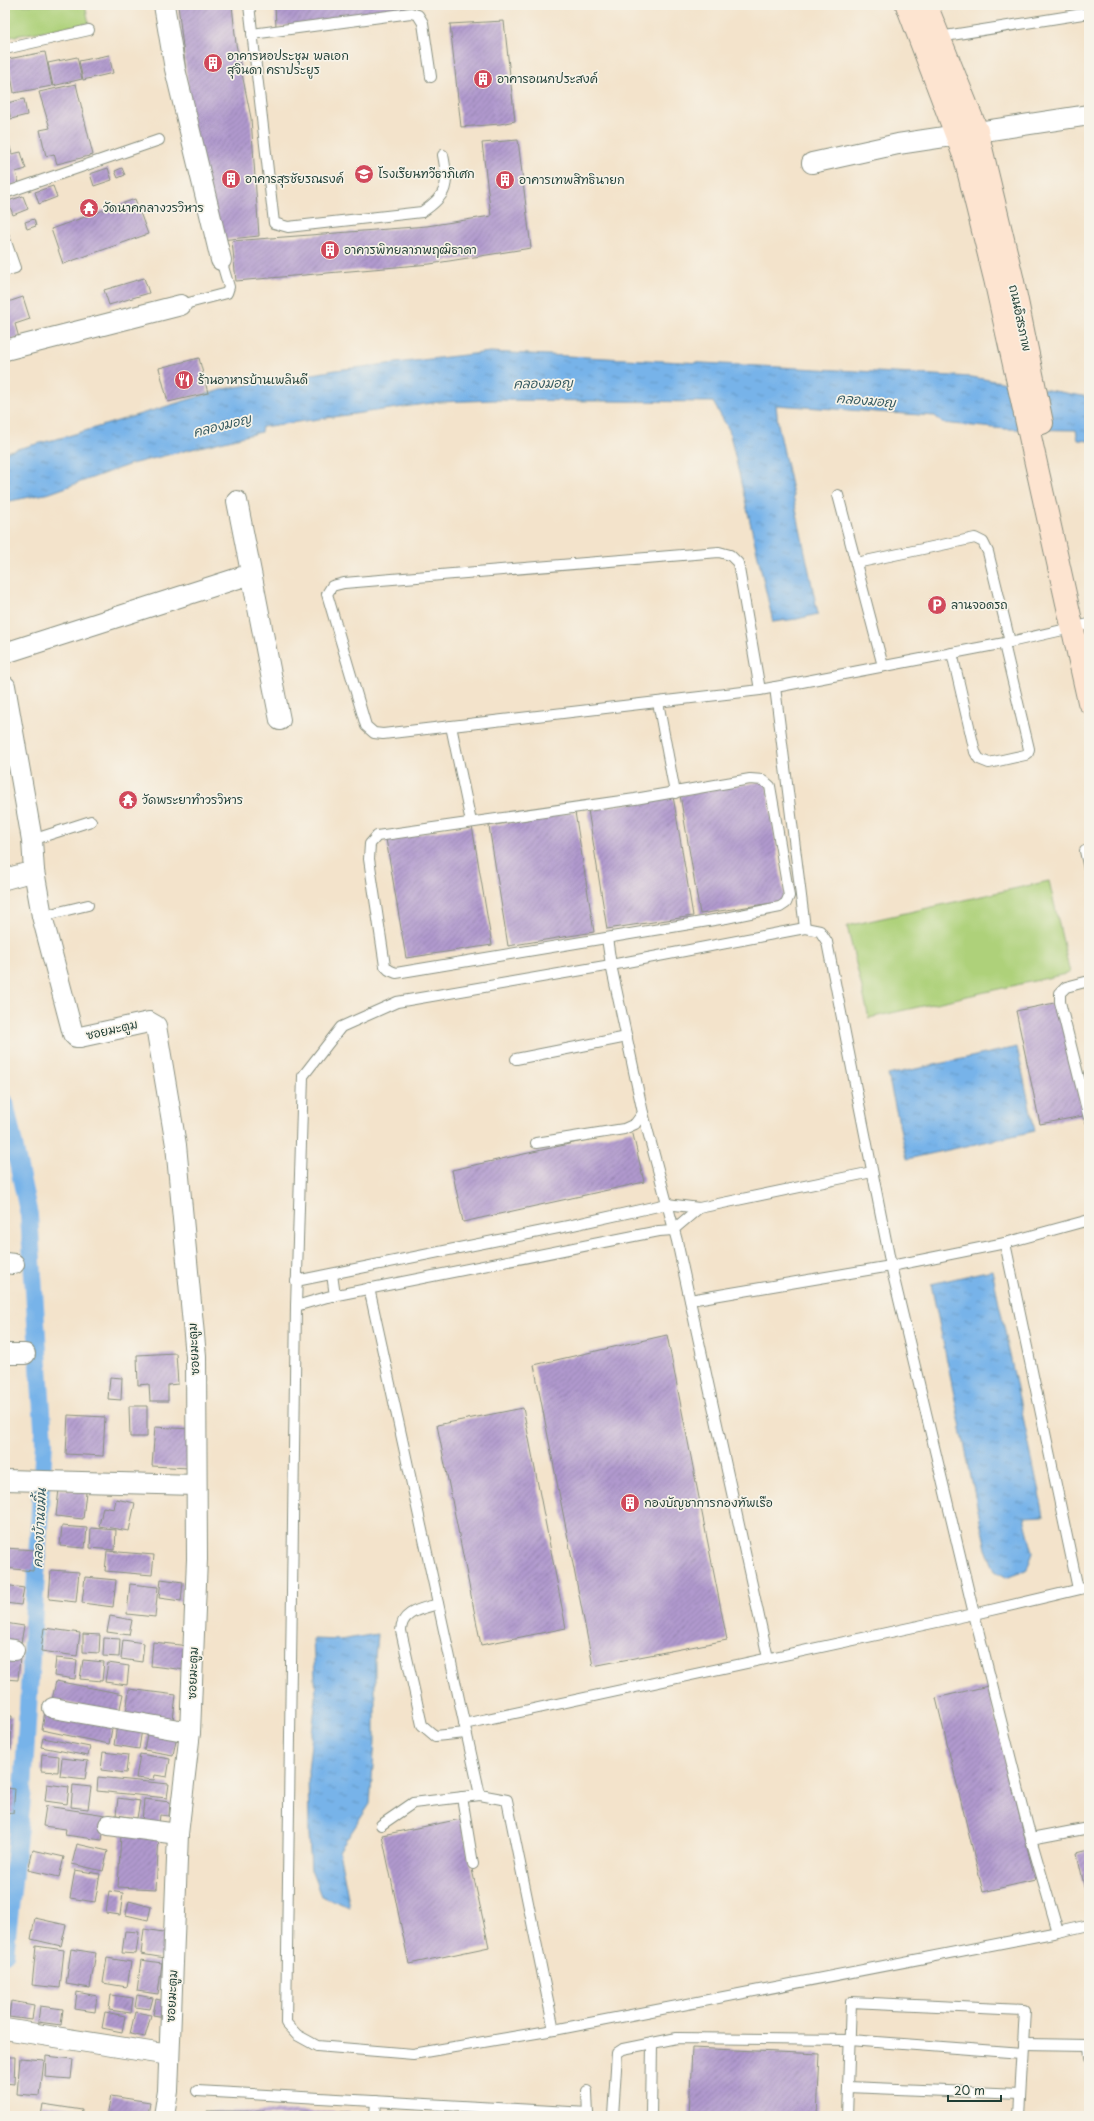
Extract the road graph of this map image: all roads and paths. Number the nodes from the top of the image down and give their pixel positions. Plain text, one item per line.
1 (164, 5) edge
2 (249, 5) edge
3 (906, 5) edge
4 (926, 5) edge
5 (1089, 13) edge
6 (89, 30) dead end
7 (252, 34) junction
8 (939, 37) junction
9 (5, 49) edge
10 (430, 77) dead end
11 (1089, 115) edge
12 (966, 132) junction
13 (159, 140) dead end
14 (443, 155) dead end
15 (812, 163) dead end
16 (5, 193) edge
17 (5, 239) edge
18 (221, 260) joint
19 (5, 271) edge
20 (181, 305) joint
21 (5, 350) edge
22 (838, 495) dead end
23 (237, 501) dead end
24 (856, 563) junction
25 (251, 574) junction
26 (1084, 629) edge
27 (1007, 643) junction
28 (5, 653) edge
29 (952, 653) junction
30 (883, 666) junction
31 (5, 686) edge
32 (775, 687) junction
33 (760, 690) junction
34 (658, 702) junction
35 (1089, 702) edge
36 (280, 720) dead end
37 (452, 726) junction
38 (675, 792) junction
39 (91, 821) dead end
40 (471, 822) junction
41 (32, 840) junction
42 (1085, 851) dead end
43 (1089, 869) edge
44 (34, 871) junction
45 (5, 879) edge
46 (88, 905) dead end
47 (42, 916) junction
48 (805, 928) junction
49 (607, 938) junction
50 (611, 965) junction
51 (1089, 981) edge
52 (626, 1037) junction
53 (516, 1059) dead end
54 (643, 1113) junction
55 (1089, 1118) edge
56 (536, 1143) dead end
57 (872, 1172) junction
58 (667, 1204) junction
59 (699, 1208) junction
60 (1089, 1220) edge
61 (673, 1230) junction
62 (1005, 1243) junction
63 (890, 1266) junction
64 (332, 1274) junction
65 (296, 1281) junction
66 (369, 1288) junction
67 (335, 1296) junction
68 (690, 1300) junction
69 (296, 1306) junction
70 (5, 1354) edge
71 (25, 1354) dead end
72 (5, 1480) edge
73 (196, 1485) junction
74 (1089, 1587) edge
75 (1078, 1589) junction
76 (438, 1604) junction
77 (974, 1614) junction
78 (768, 1658) junction
79 (53, 1708) dead end
80 (465, 1728) junction
81 (190, 1732) junction
82 (480, 1795) junction
83 (462, 1797) junction
84 (109, 1825) dead end
85 (381, 1825) dead end
86 (1089, 1828) edge
87 (178, 1834) junction
88 (1031, 1839) junction
89 (473, 1864) dead end
90 (1089, 1925) edge
91 (1058, 1932) junction
92 (7, 2030) edge
93 (554, 2030) junction
94 (850, 2040) junction
95 (652, 2043) junction
96 (1089, 2045) edge
97 (1023, 2048) junction
98 (169, 2055) junction
99 (1089, 2058) edge
100 (848, 2086) junction
101 (587, 2091) dead end
102 (197, 2092) dead end
103 (1020, 2094) junction
104 (376, 2101) junction
105 (588, 2114) edge
106 (164, 2116) edge
107 (375, 2116) edge
108 (613, 2116) edge
109 (651, 2116) edge
110 (847, 2116) edge
111 (1019, 2116) edge

1 - 18 street
2 - 7 lane
3 - 12 main road
4 - 8 main road, ถนนอิสรภาพ
5 - 8 lane
6 - 9 lane
7 - 10 lane
7 - 14 lane
8 - 12 main road, ถนนอิสรภาพ
11 - 12 street
12 - 15 street
12 - 26 main road, ถนนอิสรภาพ
13 - 16 lane
17 - 19 lane
18 - 20 lane
20 - 21 street
22 - 24 lane
23 - 25 street
24 - 27 lane
24 - 30 lane
25 - 28 street
25 - 36 street
26 - 27 lane
26 - 35 main road, ถนนอิสรภาพ
27 - 29 lane
27 - 29 lane
29 - 30 lane
30 - 32 lane
31 - 41 street, ซอยมะตูม
32 - 33 lane
32 - 48 lane
33 - 34 lane
33 - 37 lane
34 - 37 lane
34 - 38 lane
37 - 40 lane
38 - 40 lane
38 - 49 lane
39 - 41 lane
40 - 49 lane
41 - 44 street, ซอยมะตูม
42 - 43 lane
44 - 45 street
44 - 47 street, ซอยมะตูม
46 - 47 lane
47 - 73 street, ซอยมะตูม
48 - 50 lane
48 - 57 lane
49 - 50 lane
50 - 52 lane
50 - 65 lane
51 - 55 lane
52 - 53 lane
52 - 54 lane
54 - 56 lane
54 - 58 lane
57 - 59 lane
57 - 63 lane
58 - 59 lane
58 - 61 lane
58 - 64 lane
59 - 61 lane
60 - 62 lane
61 - 66 lane
61 - 68 lane
62 - 63 lane
62 - 75 lane
63 - 68 lane
63 - 77 lane
64 - 65 lane
64 - 67 lane
65 - 69 lane
66 - 67 lane
66 - 76 lane
67 - 69 lane
68 - 78 lane
69 - 93 lane
70 - 71 street
72 - 73 street
73 - 81 street, ซอยมะตูม
74 - 75 lane
75 - 77 lane
76 - 80 lane
76 - 80 lane
77 - 78 lane
77 - 88 lane
78 - 80 lane
79 - 81 street
80 - 82 lane
81 - 87 street, ซอยมะตูม
82 - 83 lane
82 - 93 lane
83 - 85 lane
83 - 89 lane
84 - 87 street
86 - 88 lane
87 - 98 street, ซอยมะตูม
88 - 91 lane
90 - 91 lane
91 - 93 lane
92 - 98 street
94 - 95 lane
94 - 97 lane
94 - 97 lane
94 - 100 lane
95 - 108 lane
95 - 109 lane
96 - 97 lane
96 - 99 lane
97 - 103 lane
98 - 106 street, ซอยมะตูม
100 - 103 lane
100 - 110 lane
101 - 105 lane
102 - 104 lane
103 - 111 lane
104 - 105 lane
104 - 107 lane

